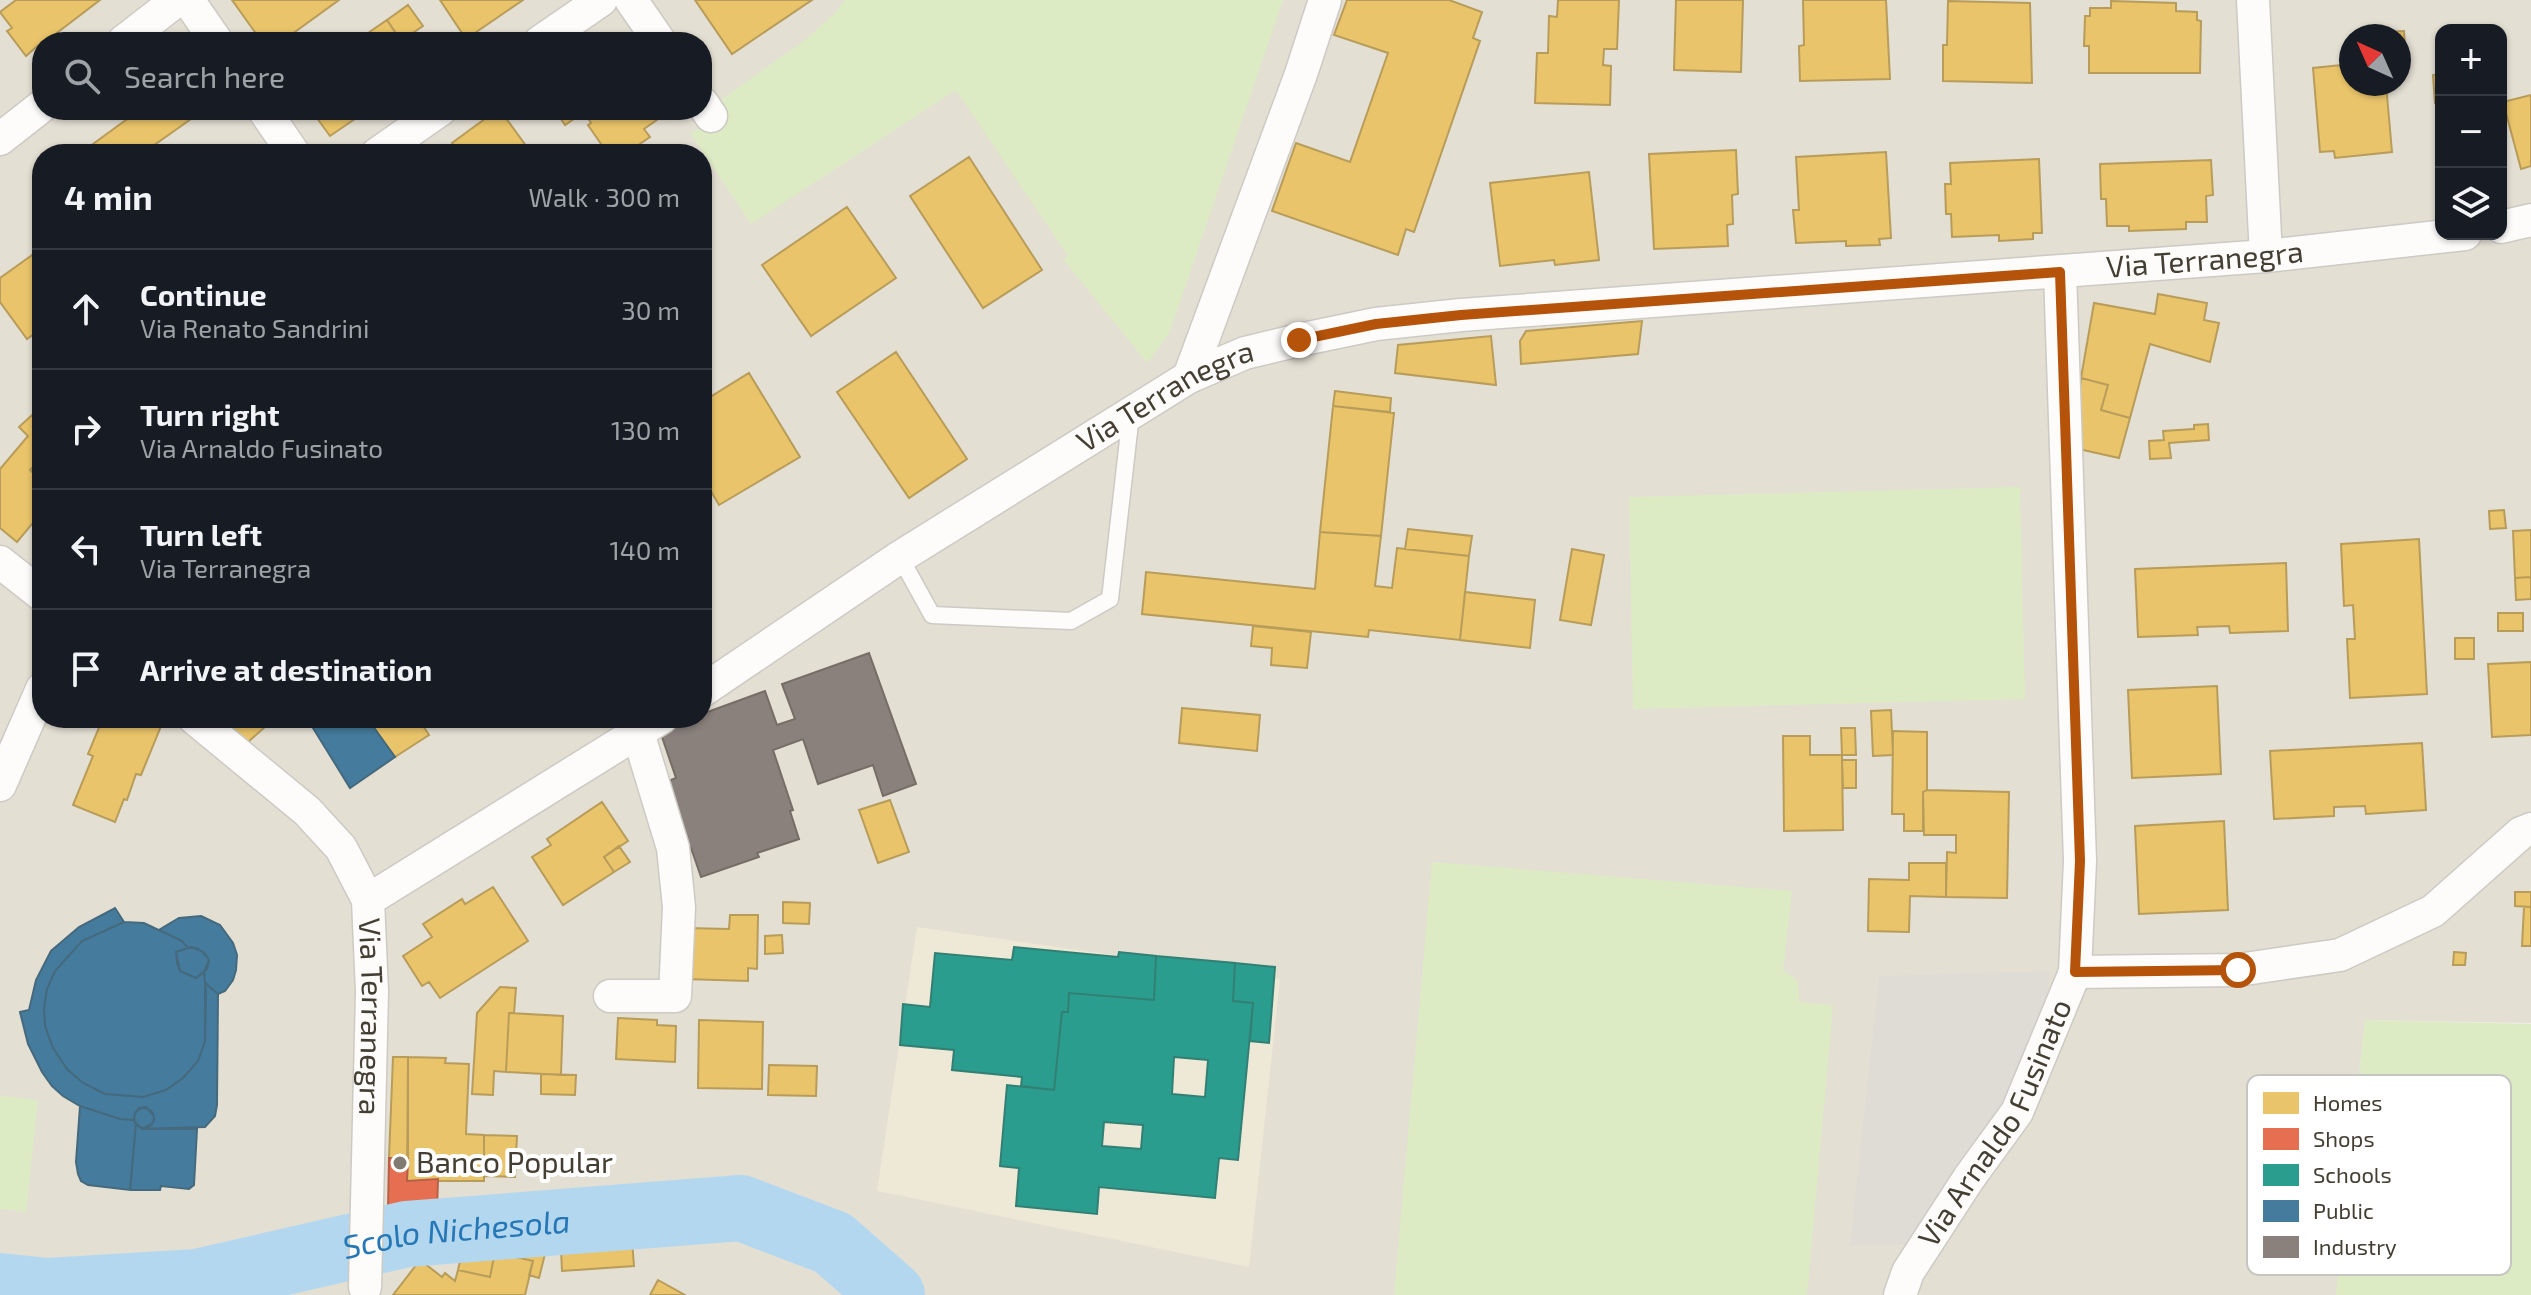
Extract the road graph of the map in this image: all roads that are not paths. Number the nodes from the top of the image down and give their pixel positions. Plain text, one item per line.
1 (177, 0) edge
2 (188, 0) edge
3 (601, 0) edge
4 (631, 0) edge
5 (1325, 0) edge
6 (2253, 0) edge
7 (136, 32) edge
8 (210, 32) edge
9 (555, 32) edge
10 (653, 32) edge
11 (32, 114) edge
12 (271, 120) edge
13 (426, 120) edge
14 (0, 139) edge
15 (287, 144) edge
16 (391, 144) edge
17 (2531, 220) edge
18 (2507, 226) edge
19 (2435, 237) edge
20 (2266, 256) junction
21 (2060, 272) junction
22 (1189, 377) junction
23 (1131, 414) junction
24 (900, 557) junction
25 (0, 562) edge
26 (32, 587) edge
27 (712, 684) edge
28 (32, 712) edge
29 (206, 728) edge
30 (635, 728) edge
31 (644, 728) edge
32 (0, 785) edge
33 (2531, 829) edge
34 (368, 900) junction
35 (2075, 972) junction
36 (610, 996) dead end
37 (364, 1286) edge
38 (1900, 1295) edge

1 - 7 street
2 - 8 street
3 - 9 street
4 - 10 street
5 - 22 street
6 - 20 street
11 - 14 street
12 - 15 street
13 - 16 street
17 - 18 street
19 - 20 street, Via Terranegra
20 - 21 street, Via Terranegra
21 - 22 street, Via Terranegra
21 - 35 street, Via Arnaldo Fusinato
22 - 23 street, Via Terranegra
23 - 24 street, Via Terranegra
23 - 24 lane
24 - 27 street, Via Terranegra
25 - 26 street
28 - 32 street
29 - 34 street
30 - 34 street, Via Terranegra
31 - 36 street
33 - 35 street
34 - 37 street, Via Terranegra
35 - 38 street, Via Arnaldo Fusinato

